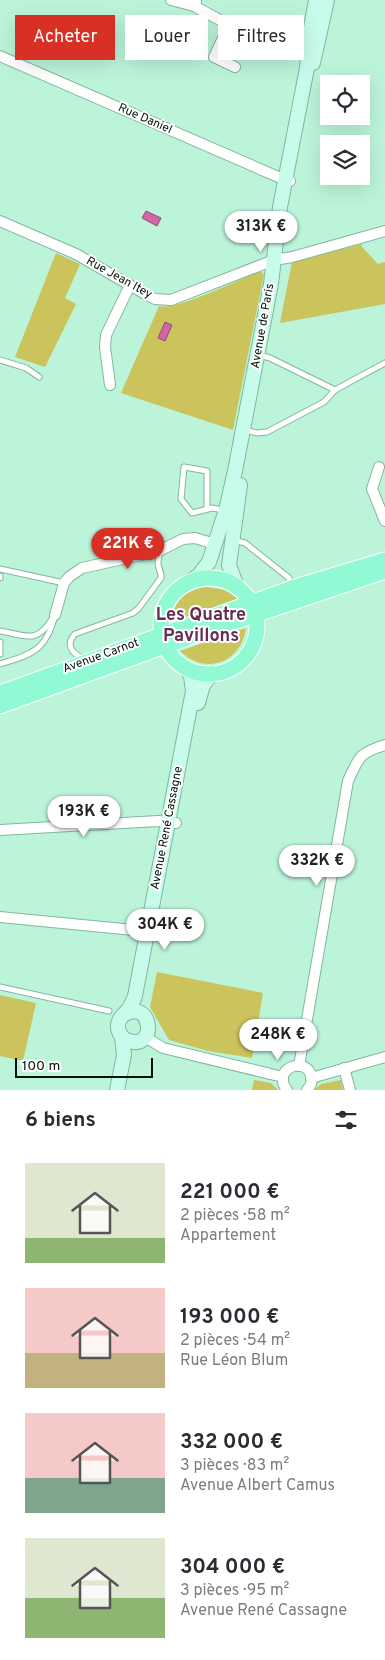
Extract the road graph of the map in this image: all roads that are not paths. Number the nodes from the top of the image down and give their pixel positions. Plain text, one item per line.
1 (171, 0) edge
2 (316, 0) edge
3 (321, 0) edge
4 (328, 0) edge
5 (196, 3) edge
6 (319, 40) junction
7 (0, 56) edge
8 (236, 67) dead end
9 (288, 180) junction
10 (0, 221) edge
11 (385, 231) edge
12 (278, 259) junction
13 (130, 285) junction
14 (261, 356) junction
15 (0, 360) edge
16 (385, 363) edge
17 (39, 377) dead end
18 (110, 385) dead end
19 (336, 390) junction
20 (246, 430) junction
21 (379, 467) dead end
22 (207, 509) junction
23 (226, 510) junction
24 (385, 521) edge
25 (233, 540) junction
26 (215, 544) junction
27 (158, 556) junction
28 (385, 560) edge
29 (0, 569) edge
30 (385, 571) edge
31 (189, 582) junction
32 (64, 583) junction
33 (237, 587) junction
34 (292, 588) junction
35 (253, 609) junction
36 (55, 615) junction
37 (0, 631) edge
38 (163, 640) junction
39 (0, 642) edge
40 (0, 654) edge
41 (92, 659) junction
42 (0, 664) edge
43 (186, 668) junction
44 (213, 673) junction
45 (3, 691) edge
46 (0, 706) edge
47 (385, 745) edge
48 (172, 823) junction
49 (0, 830) edge
50 (0, 917) edge
51 (151, 932) junction
52 (0, 987) edge
53 (109, 1011) dead end
54 (123, 1015) junction
55 (145, 1017) junction
56 (122, 1037) junction
57 (141, 1039) junction
58 (385, 1057) edge
59 (300, 1066) junction
60 (344, 1068) junction
61 (283, 1077) junction
62 (311, 1078) junction
63 (117, 1090) edge
64 (124, 1090) edge
65 (287, 1090) edge
66 (307, 1090) edge
67 (350, 1090) edge

1 - 5 street
2 - 9 main road, Avenue de Paris
3 - 6 street, Avenue de Paris
4 - 6 main road, Avenue de Paris
5 - 8 street
6 - 9 main road, Avenue de Paris
7 - 9 street, Rue Daniel
9 - 12 main road, Avenue de Paris
10 - 13 street, Rue Jean Itey
11 - 12 street, Rue Jean Itey
12 - 13 street, Rue Jean Itey
12 - 14 main road, Avenue de Paris
13 - 18 street
14 - 19 lane
14 - 20 main road, Avenue de Paris
15 - 17 lane
16 - 19 lane
19 - 20 lane
20 - 23 main road, Avenue de Paris
20 - 25 main road, Avenue de Paris
21 - 24 street
22 - 22 lane
22 - 23 lane
23 - 25 lane
23 - 26 main road, Avenue de Paris
25 - 33 main road, Avenue de Paris
25 - 34 lane
26 - 27 street
26 - 31 main road, Avenue de Paris
27 - 32 street
27 - 41 lane
28 - 34 main road
29 - 32 lane
30 - 35 main road
31 - 33 main road
31 - 38 main road
32 - 36 street
33 - 35 main road
34 - 35 main road
35 - 38 main road, Avenue Carnot
35 - 44 main road
36 - 37 lane
36 - 42 lane
38 - 41 main road, Avenue Carnot
38 - 43 main road
38 - 46 main road, Avenue Carnot
39 - 40 lane
41 - 45 main road, Avenue Carnot
43 - 44 main road
43 - 48 main road, Avenue René Cassagne
44 - 48 main road, Avenue René Cassagne
47 - 59 street
48 - 49 street
48 - 51 main road, Avenue René Cassagne
50 - 51 street
51 - 54 main road, Avenue René Cassagne
51 - 55 main road, Avenue René Cassagne
52 - 53 lane
54 - 55 main road
54 - 56 main road, Avenue René Cassagne
55 - 57 main road, Avenue René Cassagne
56 - 57 main road
56 - 63 main road, Avenue René Cassagne
57 - 61 street
57 - 64 main road, Avenue René Cassagne
58 - 60 street
59 - 61 street
59 - 62 street
60 - 62 street
60 - 67 street
61 - 65 street
62 - 66 street

